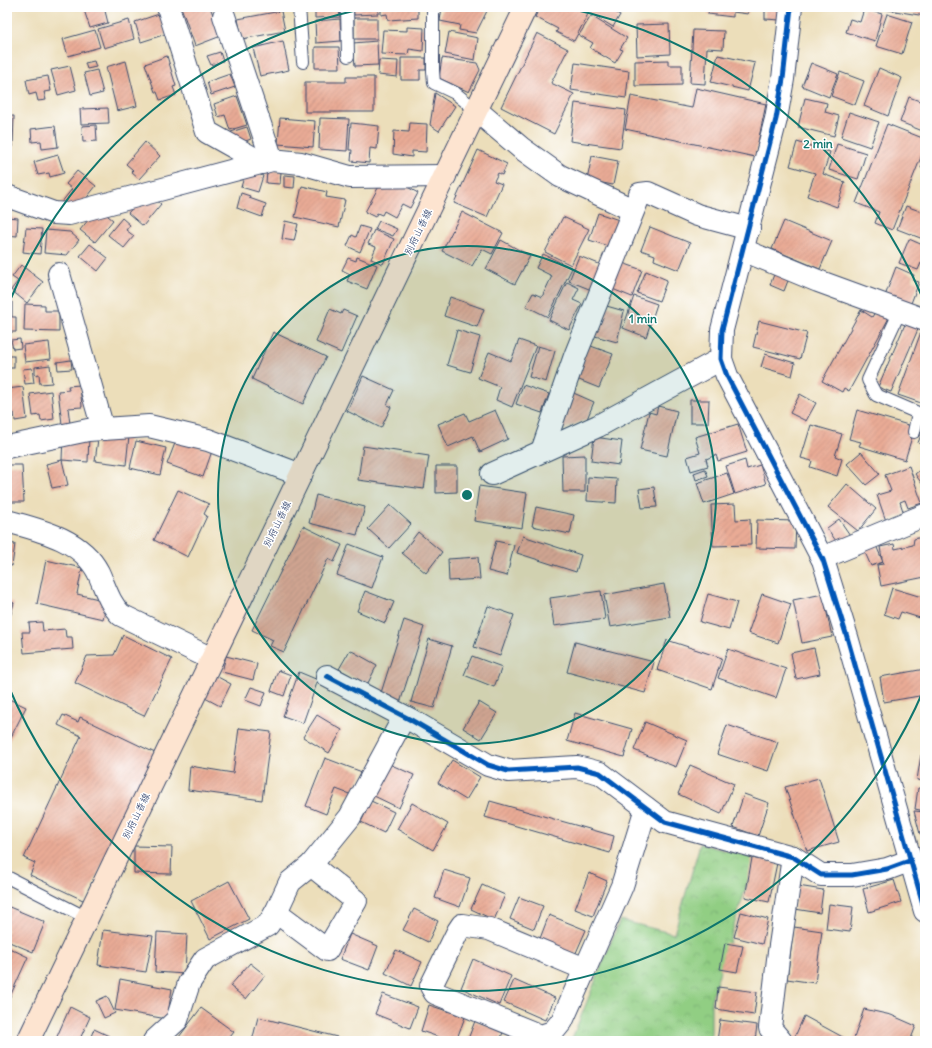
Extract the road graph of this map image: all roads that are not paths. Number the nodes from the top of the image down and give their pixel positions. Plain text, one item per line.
1 (168, 7) edge
2 (299, 7) edge
3 (347, 7) edge
4 (433, 7) edge
5 (526, 7) edge
6 (791, 7) edge
7 (223, 12) edge
8 (348, 56) dead end
9 (303, 62) dead end
10 (476, 110) junction
11 (267, 161) junction
12 (445, 176) junction
13 (7, 196) edge
14 (633, 210) junction
15 (748, 229) junction
16 (743, 250) junction
17 (59, 274) dead end
18 (900, 311) junction
19 (925, 320) edge
20 (721, 358) junction
21 (103, 429) junction
22 (914, 432) dead end
23 (7, 447) edge
24 (542, 452) junction
25 (492, 474) dead end
26 (301, 475) junction
27 (925, 515) edge
28 (7, 521) edge
29 (822, 558) junction
30 (212, 659) junction
31 (327, 676) dead end
32 (404, 717) junction
33 (646, 808) junction
34 (793, 857) junction
35 (909, 861) junction
36 (311, 865) junction
37 (7, 877) edge
38 (925, 911) edge
39 (276, 912) junction
40 (87, 918) junction
41 (585, 969) junction
42 (28, 1041) edge
43 (154, 1041) edge
44 (781, 1041) edge

1 - 11 street
2 - 9 lane
3 - 8 lane
4 - 10 lane
5 - 10 main road, 別府山香線
6 - 15 street
7 - 11 street
10 - 12 main road, 別府山香線
10 - 14 street
11 - 12 street
11 - 13 street
12 - 26 main road, 別府山香線
14 - 15 street
14 - 24 street
15 - 16 street
16 - 18 street
16 - 20 street
17 - 21 street
18 - 19 street
18 - 22 lane
20 - 24 street
20 - 29 street
21 - 23 street
21 - 26 street
24 - 25 street
26 - 30 main road, 別府山香線
27 - 29 street
28 - 30 street
29 - 35 street
30 - 40 main road, 別府山香線
31 - 32 street
32 - 33 street
32 - 36 street
33 - 34 street
33 - 41 street
34 - 35 street
34 - 44 street
35 - 38 street
36 - 39 street
36 - 39 street
37 - 40 lane
39 - 43 street
40 - 42 main road, 別府山香線
41 - 41 street

